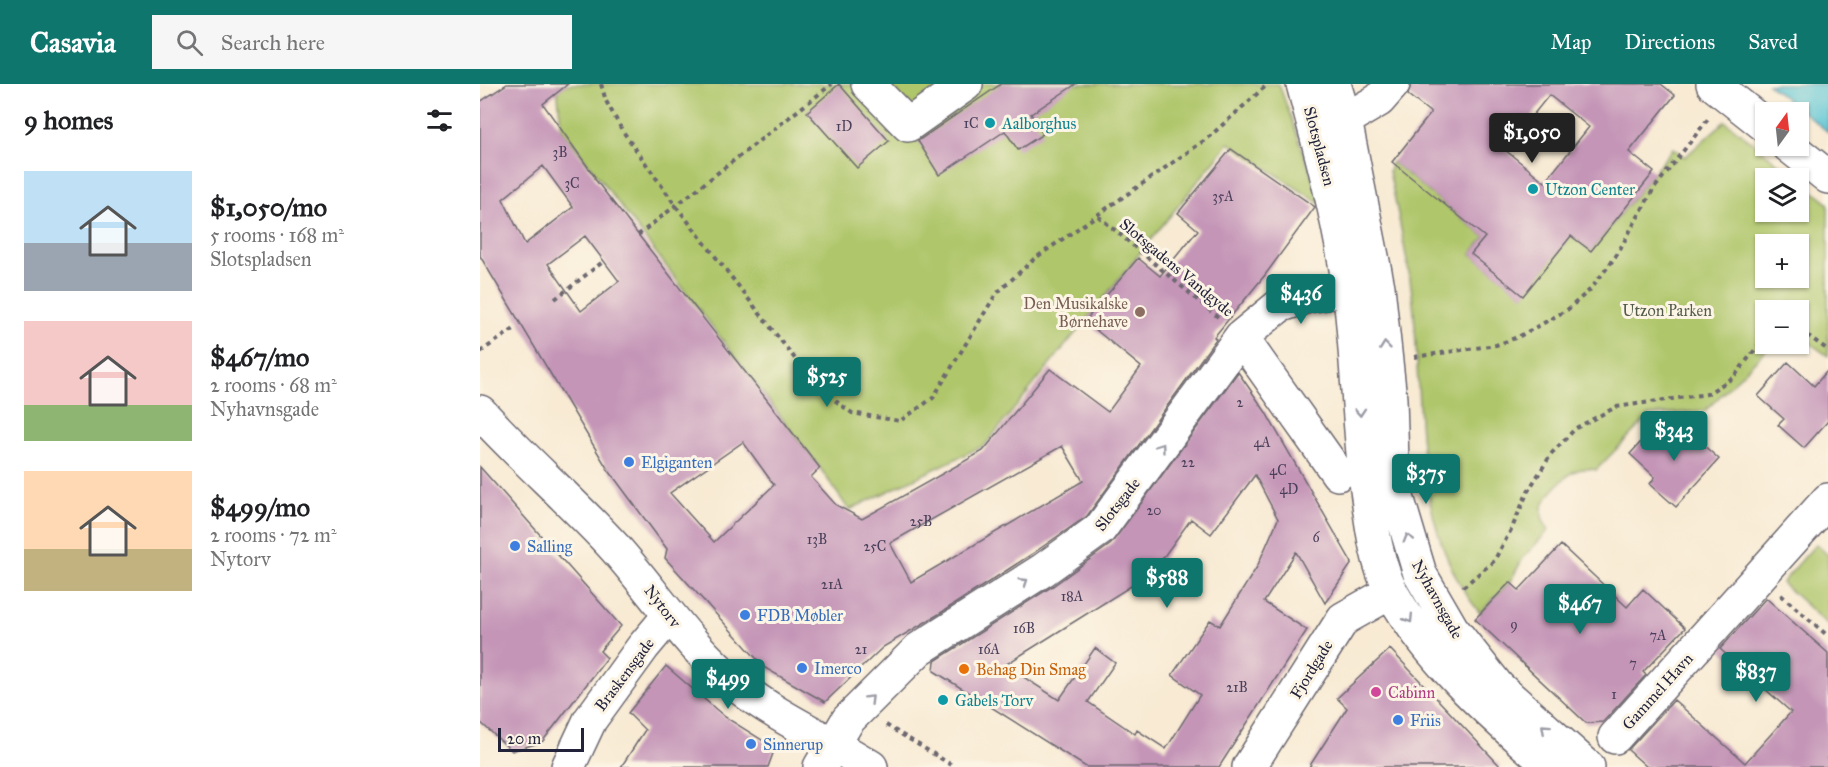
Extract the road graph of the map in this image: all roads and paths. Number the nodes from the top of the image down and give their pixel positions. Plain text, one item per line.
1 (601, 84) edge
2 (832, 84) edge
3 (868, 84) edge
4 (966, 84) edge
5 (1269, 84) edge
6 (1303, 84) edge
7 (1334, 84) edge
8 (1393, 84) edge
9 (1720, 90) edge
10 (1755, 117) edge
11 (1345, 120) junction
12 (1802, 156) edge
13 (1828, 177) edge
14 (676, 206) junction
15 (1349, 206) junction
16 (1098, 216) junction
17 (638, 235) dead end
18 (604, 261) dead end
19 (1349, 289) junction
20 (555, 299) dead end
21 (517, 327) dead end
22 (1241, 337) junction
23 (1809, 337) edge
24 (1828, 350) edge
25 (480, 352) edge
26 (1755, 352) edge
27 (1386, 359) junction
28 (480, 412) edge
29 (1338, 474) dead end
30 (1828, 500) edge
31 (1761, 576) junction
32 (1391, 591) junction
33 (1455, 595) dead end
34 (669, 616) junction
35 (1828, 636) edge
36 (861, 708) junction
37 (1615, 737) dead end
38 (827, 756) edge
39 (568, 767) edge
40 (871, 767) edge
41 (955, 767) edge
42 (1249, 767) edge
43 (1551, 767) edge
44 (1588, 767) edge

1 - 14 path
2 - 14 path
3 - 4 street
5 - 16 path
6 - 15 street, Slotspladsen
7 - 11 street, Slotspladsen
8 - 11 street
9 - 10 street
9 - 27 path
11 - 15 street, Slotspladsen
12 - 13 street
14 - 16 path
14 - 17 path
15 - 19 street, Nyhavnsgade
27 -> 15 street, Nyhavnsgade
16 - 22 path, Slotsgadens Vandgyde
18 - 20 path
19 - 22 street, Slotsgade
19 -> 32 street, Nyhavnsgade
21 - 25 path
22 - 29 street
36 -> 22 street, Slotsgade
23 - 24 path
26 - 33 path
44 -> 27 street, Nyhavnsgade
28 - 34 street, Nytorv
30 - 31 street, Gammel Havn
31 - 35 path
31 - 37 street, Gammel Havn
32 - 42 street, Fjordgade
32 -> 43 street, Nyhavnsgade
34 - 38 street, Nytorv
34 - 39 street, Braskensgade
36 - 38 street, Slotsgade
36 - 41 path
38 - 40 street, Nytorv

